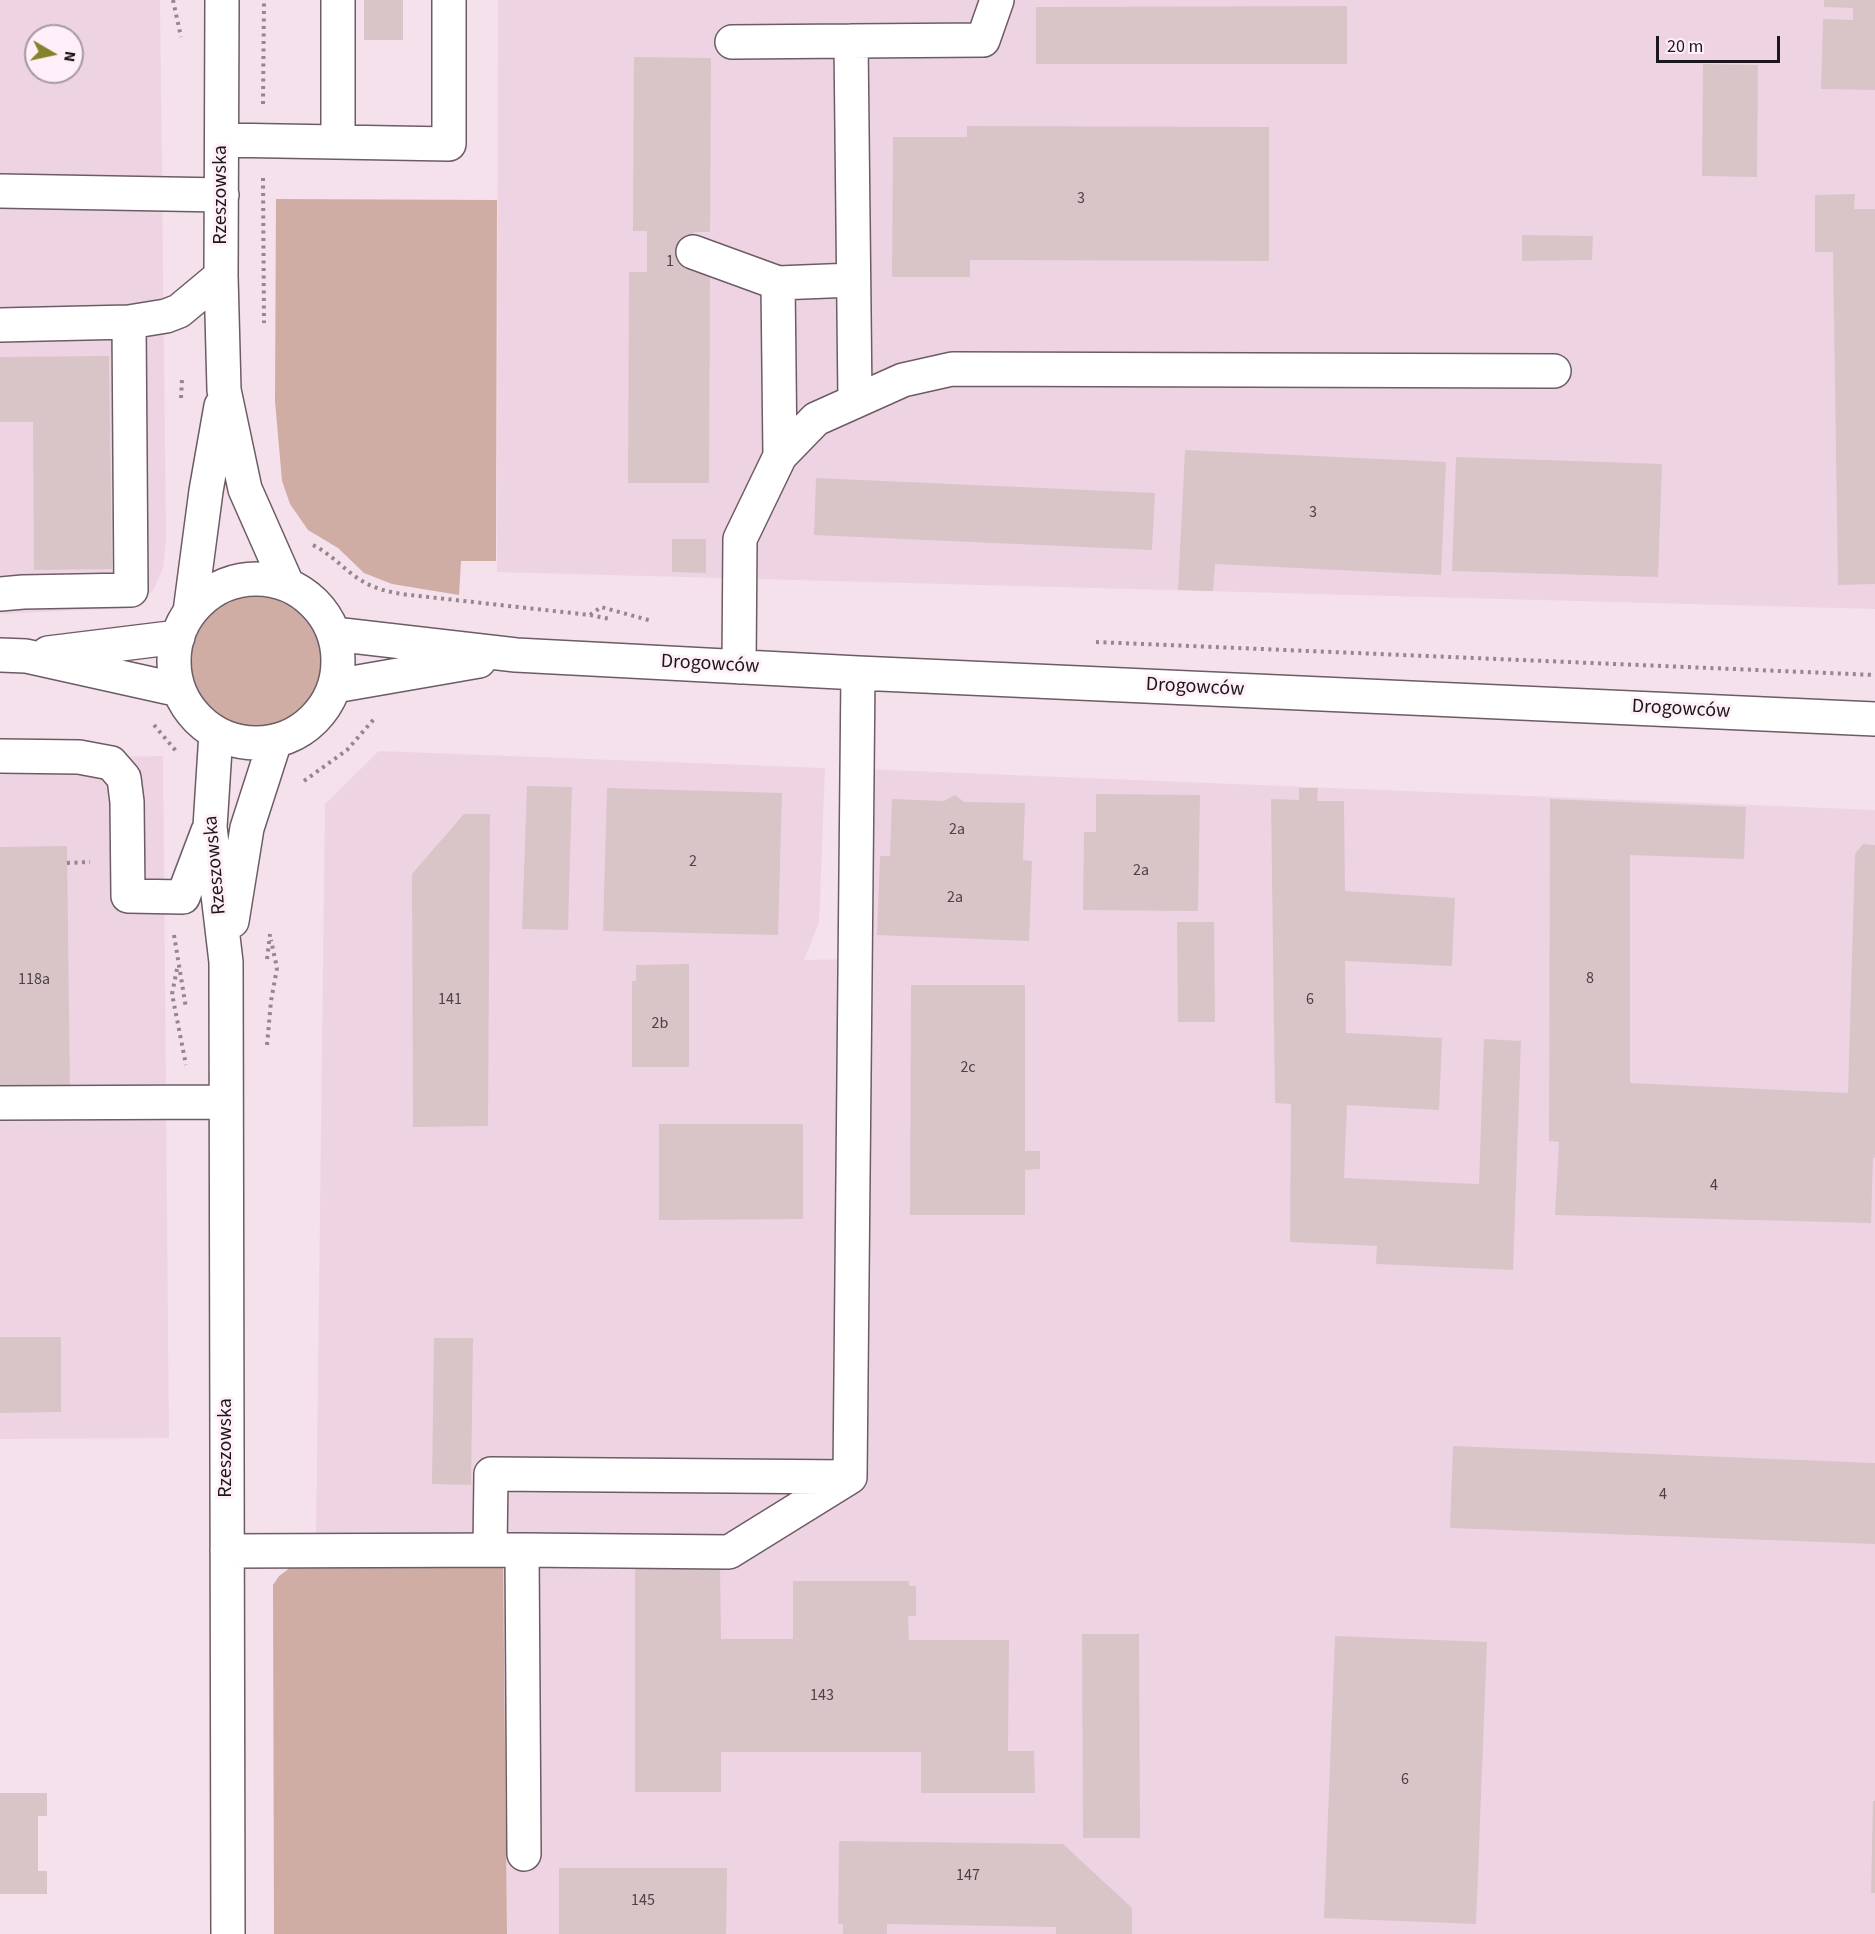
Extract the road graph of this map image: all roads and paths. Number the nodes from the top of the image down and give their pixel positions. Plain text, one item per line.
1 (222, 0) edge
2 (264, 0) edge
3 (338, 0) edge
4 (448, 0) edge
5 (997, 0) edge
6 (851, 41) junction
7 (732, 42) dead end
8 (223, 140) junction
9 (263, 141) junction
10 (338, 142) junction
11 (16, 191) edge
12 (222, 195) junction
13 (693, 252) dead end
14 (221, 276) junction
15 (853, 280) junction
16 (778, 283) junction
17 (129, 322) junction
18 (0, 325) edge
19 (264, 326) dead end
20 (1554, 371) dead end
21 (224, 390) junction
22 (855, 401) junction
23 (780, 456) junction
24 (305, 539) dead end
25 (287, 584) junction
26 (0, 594) edge
27 (657, 623) dead end
28 (184, 624) junction
29 (334, 634) junction
30 (1087, 642) dead end
31 (13, 656) edge
32 (516, 656) junction
33 (739, 667) junction
34 (858, 673) junction
35 (1875, 675) edge
36 (335, 686) junction
37 (179, 690) junction
38 (380, 714) dead end
39 (147, 719) dead end
40 (1875, 719) edge
41 (216, 733) junction
42 (276, 741) junction
43 (0, 756) edge
44 (179, 757) dead end
45 (296, 788) dead end
46 (210, 827) junction
47 (67, 863) dead end
48 (79, 863) dead end
49 (226, 962) junction
50 (225, 1102) junction
51 (0, 1103) edge
52 (850, 1477) junction
53 (490, 1550) junction
54 (522, 1550) junction
55 (227, 1551) junction
56 (524, 1854) dead end
57 (228, 1934) edge

1 - 8 street, Rzeszowska
2 - 9 path
3 - 10 street
4 - 10 street
5 - 6 street
6 - 7 street
6 - 15 street
8 - 9 street
8 - 12 street, Rzeszowska
9 - 10 street
9 - 19 path
11 - 12 street
12 - 14 street, Rzeszowska
13 - 16 street
14 - 17 street
14 - 21 street, Rzeszowska
15 - 16 street
15 - 22 street
16 - 23 street
17 - 18 street
17 - 26 street
20 - 22 street
21 - 25 street, Rzeszowska
21 - 28 street, Rzeszowska
22 - 23 street
23 - 33 street
24 - 27 path
25 - 28 street
25 - 29 street
28 - 31 street
28 - 37 street
29 - 32 street, Drogowców
29 - 36 street
30 - 35 path
31 - 37 street
32 - 33 street, Drogowców
32 - 36 street, Drogowców
33 - 34 street, Drogowców
34 - 40 street, Drogowców
34 - 52 street
36 - 42 street
37 - 41 street
38 - 45 path
39 - 44 path
41 - 42 street
41 - 46 street, Rzeszowska
42 - 49 street, Rzeszowska
43 - 46 street
46 - 49 street, Rzeszowska
47 - 48 path
49 - 50 street, Rzeszowska
50 - 51 street
50 - 55 street, Rzeszowska
52 - 53 street
52 - 54 street
53 - 54 street
53 - 55 street
54 - 56 street
55 - 57 street, Rzeszowska

